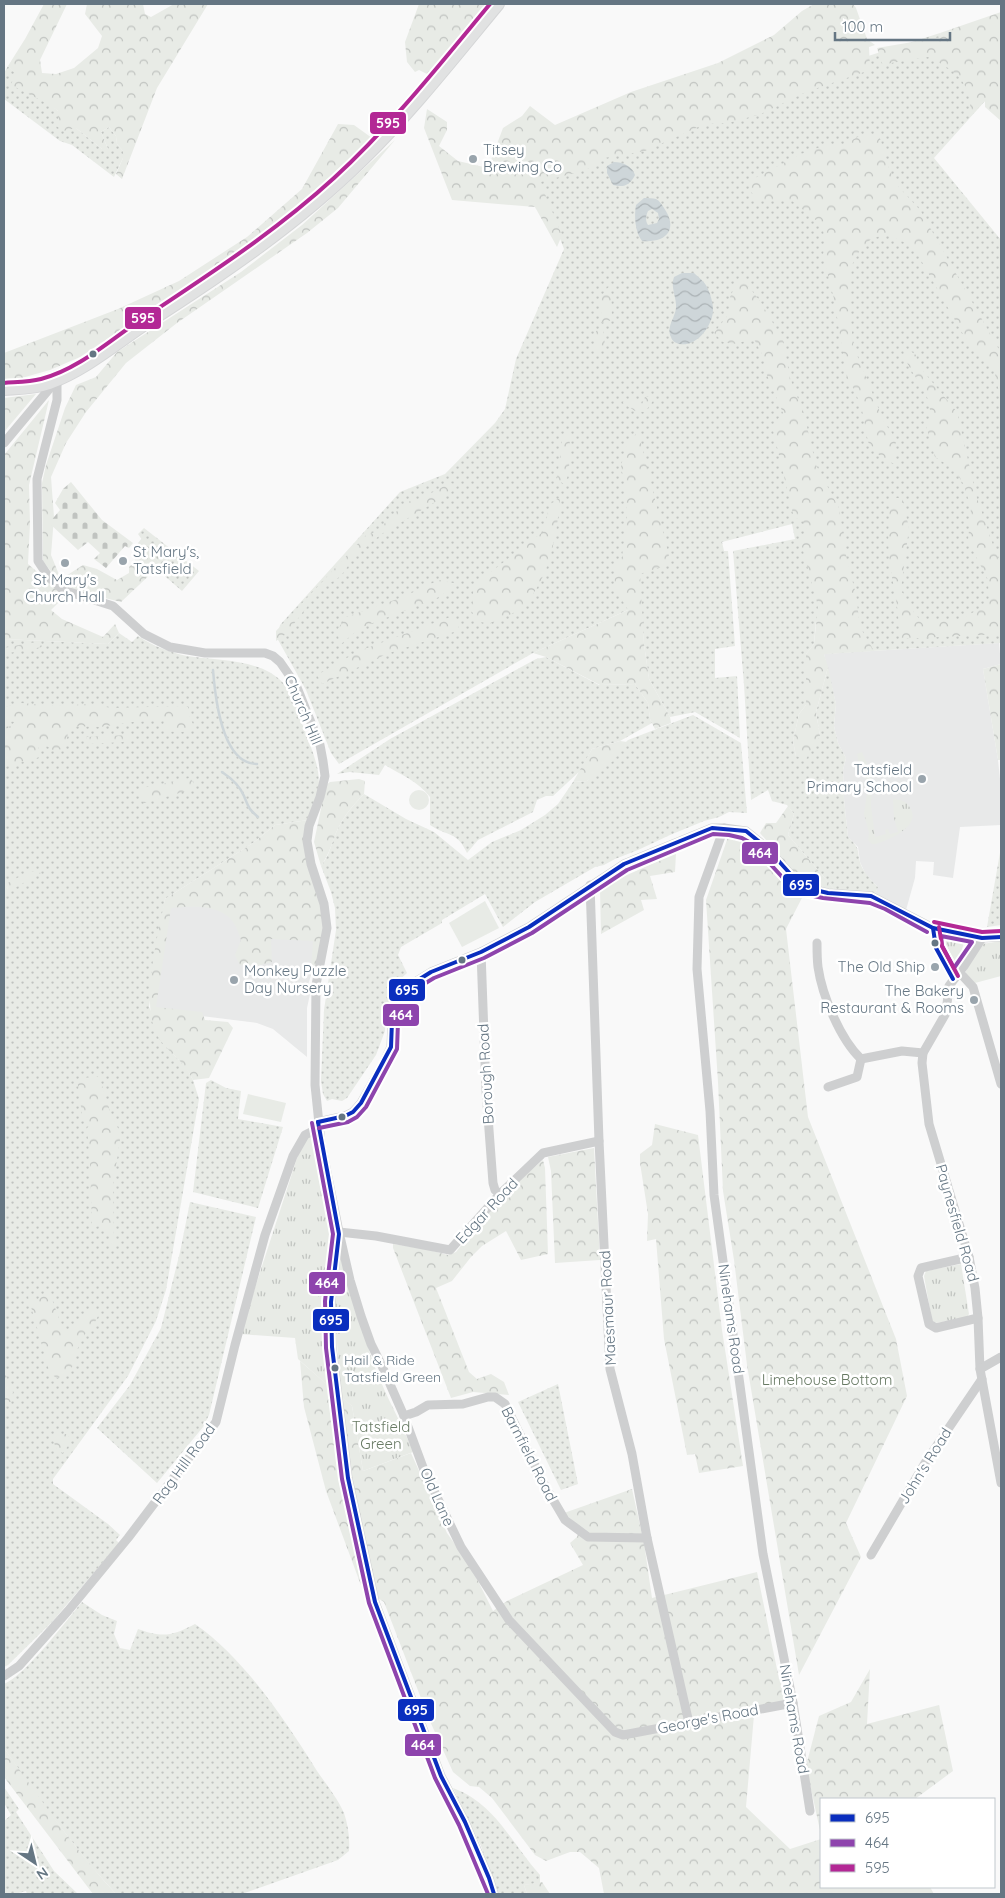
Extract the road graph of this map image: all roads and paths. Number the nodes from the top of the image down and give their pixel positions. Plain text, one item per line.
1 (498, 4) edge
2 (57, 380) junction
3 (4, 389) edge
4 (4, 443) edge
5 (724, 828) junction
6 (590, 885) junction
7 (1001, 937) edge
8 (982, 938) junction
9 (817, 943) dead end
10 (480, 952) junction
11 (960, 973) junction
12 (923, 1053) junction
13 (861, 1059) junction
14 (1001, 1084) edge
15 (828, 1086) dead end
16 (319, 1125) junction
17 (599, 1141) junction
18 (500, 1194) junction
19 (339, 1233) junction
20 (969, 1257) junction
21 (978, 1318) junction
22 (1001, 1357) edge
23 (980, 1369) junction
24 (982, 1379) junction
25 (404, 1416) junction
26 (1001, 1483) edge
27 (647, 1538) junction
28 (871, 1555) dead end
29 (4, 1676) edge
30 (793, 1703) junction
31 (689, 1723) junction
32 (623, 1735) joint
33 (810, 1811) dead end
34 (494, 1894) edge

1 - 2 main road
2 - 3 main road
2 - 4 street
2 - 16 street, Church Hill
5 - 6 street
5 - 8 street
5 - 30 street, Ninehams Road
6 - 10 street
6 - 17 street, Maesmaur Road
7 - 8 street
8 - 11 street
9 - 13 street
10 - 16 street
10 - 18 street, Borough Road
11 - 12 street
11 - 14 street
12 - 13 street
12 - 20 street, Paynesfield Road
13 - 15 street
16 - 19 street, Old Lane
16 - 29 street, Rag Hill Road
17 - 18 street, Edgar Road
17 - 27 street, Maesmaur Road
18 - 19 street, Edgar Road
19 - 25 street, Old Lane
19 - 34 street
20 - 21 street, Paynesfield Road
20 - 21 street
21 - 23 street, Paynesfield Road
22 - 23 street
23 - 24 street, Paynesfield Road
24 - 26 street, Paynesfield Road
24 - 28 street, John's Road
25 - 27 street, Barnfield Road
25 - 32 street, Old Lane
27 - 31 street, Maesmaur Road
30 - 31 street, George's Road
30 - 33 street, Ninehams Road
31 - 32 street, George's Road

